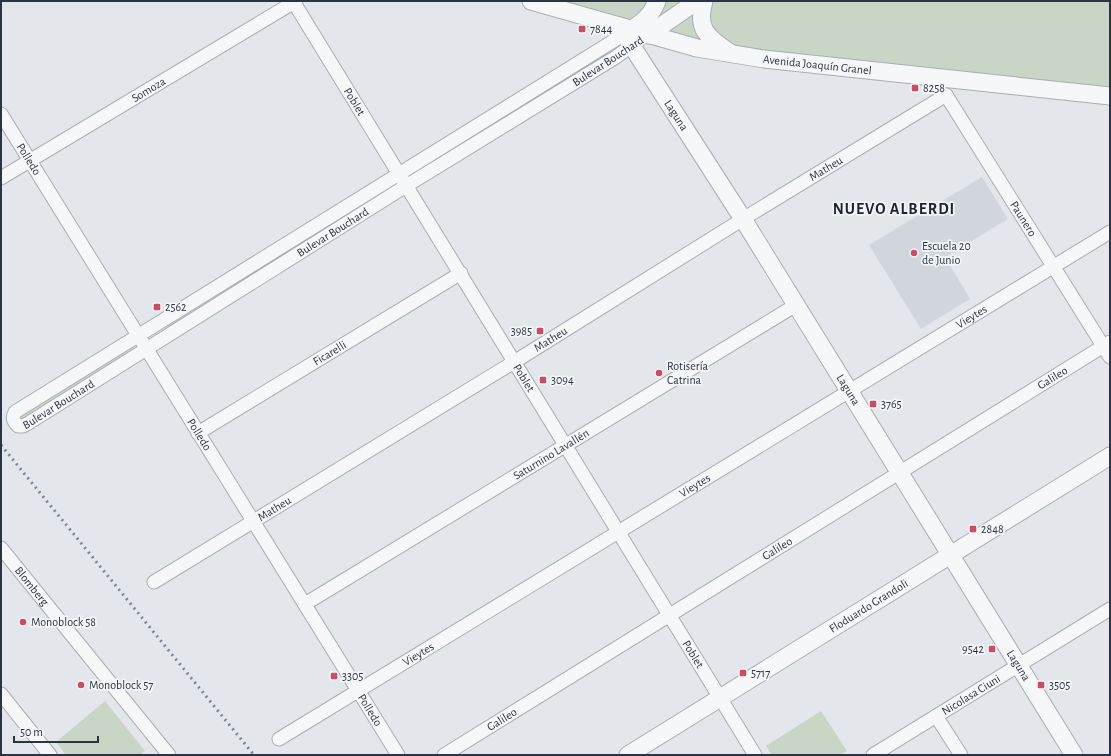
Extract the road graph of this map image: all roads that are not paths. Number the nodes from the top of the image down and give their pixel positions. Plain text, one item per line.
1 (294, 1) edge
2 (531, 1) edge
3 (657, 1) edge
4 (697, 1) edge
5 (704, 1) edge
6 (626, 34) junction
7 (648, 35) junction
8 (732, 54) junction
9 (948, 87) junction
10 (1110, 96) edge
11 (1, 114) edge
12 (30, 161) junction
13 (399, 174) junction
14 (1, 178) edge
15 (406, 186) junction
16 (743, 219) junction
17 (1110, 232) edge
18 (1053, 266) junction
19 (461, 273) junction
20 (796, 305) junction
21 (138, 336) junction
22 (1106, 344) edge
23 (146, 349) junction
24 (1110, 357) edge
25 (514, 362) junction
26 (849, 391) junction
27 (198, 432) junction
28 (565, 446) junction
29 (1110, 456) edge
30 (900, 472) junction
31 (254, 522) junction
32 (618, 532) junction
33 (1, 548) edge
34 (950, 554) junction
35 (154, 582) dead end
36 (305, 604) junction
37 (1110, 610) edge
38 (669, 615) junction
39 (1019, 665) junction
40 (358, 691) junction
41 (1, 694) edge
42 (720, 698) junction
43 (936, 716) junction
44 (279, 739) dead end
45 (50, 755) edge
46 (169, 755) edge
47 (398, 755) edge
48 (444, 755) edge
49 (628, 755) edge
50 (755, 755) edge
51 (873, 755) edge
52 (961, 755) edge
53 (1074, 755) edge

1 - 12 street, Somoza
1 - 13 street, Poblet
2 - 6 street, Avenida Joaquín Granel
3 - 6 street, Bulevar Bouchard
4 - 7 street, Bulevar Bouchard
5 - 8 street
6 - 7 street, Avenida Joaquín Granel
6 - 13 street, Bulevar Bouchard
6 - 15 street, Bulevar Bouchard
6 - 16 street, Laguna
7 - 8 street, Avenida Joaquín Granel
8 - 9 street, Avenida Joaquín Granel
9 - 10 street, Avenida Joaquín Granel
9 - 16 street, Matheu
9 - 18 street, Paunero
11 - 12 street, Polledo
12 - 14 street, Somoza
12 - 21 street, Polledo
13 - 15 street, Poblet
13 - 21 street, Bulevar Bouchard
15 - 19 street, Poblet
15 - 23 street, Bulevar Bouchard
16 - 20 street, Laguna
16 - 25 street, Matheu
17 - 18 street, Vieytes
18 - 22 street, Paunero
18 - 26 street, Vieytes
19 - 25 street, Poblet
19 - 27 street, Ficarelli
20 - 26 street, Laguna
20 - 28 street, Saturnino Lavallén
21 - 23 street, Polledo
21 - 23 street, Bulevar Bouchard
22 - 24 street, Paunero
22 - 30 street, Galileo
23 - 27 street, Polledo
25 - 28 street, Poblet
25 - 31 street, Matheu
26 - 30 street, Laguna
26 - 32 street, Vieytes
27 - 31 street, Polledo
28 - 32 street, Poblet
28 - 36 street, Saturnino Lavallén
29 - 34 street, Floduardo Grandoli
30 - 34 street, Laguna
30 - 38 street, Galileo
31 - 35 street, Matheu
31 - 36 street, Polledo
32 - 38 street, Poblet
32 - 40 street, Vieytes
33 - 46 street, Blomberg
34 - 39 street, Laguna
34 - 42 street, Floduardo Grandoli
36 - 40 street, Polledo
37 - 39 street, Nicolasa Ciuni
38 - 42 street, Poblet
38 - 48 street, Galileo
39 - 43 street, Nicolasa Ciuni
39 - 53 street, Laguna
40 - 44 street, Vieytes
40 - 47 street, Polledo
41 - 45 street
42 - 49 street, Floduardo Grandoli
42 - 50 street, Poblet
43 - 51 street, Nicolasa Ciuni
43 - 52 street

